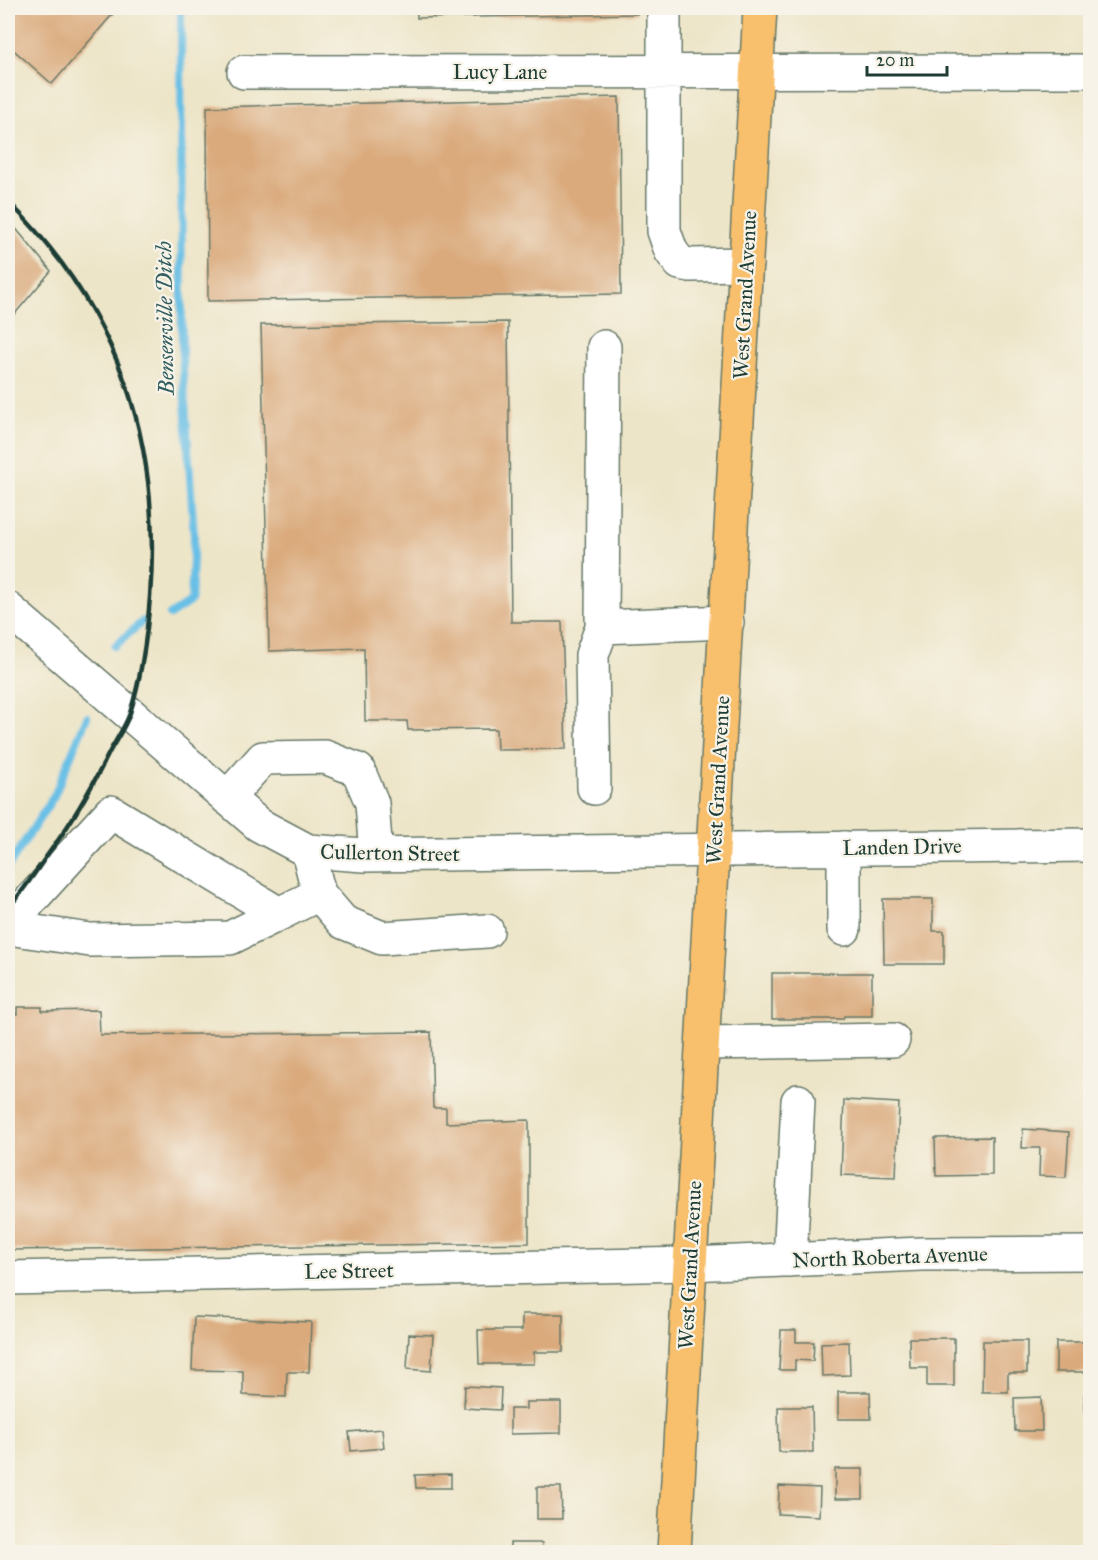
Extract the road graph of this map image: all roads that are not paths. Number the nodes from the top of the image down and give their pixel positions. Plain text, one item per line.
1 (664, 8) edge
2 (760, 8) edge
3 (664, 71) junction
4 (1090, 71) edge
5 (244, 72) dead end
6 (757, 73) junction
7 (746, 264) junction
8 (604, 347) dead end
9 (8, 609) edge
10 (727, 622) junction
11 (602, 627) junction
12 (594, 788) dead end
13 (227, 798) junction
14 (1090, 844) edge
15 (844, 848) junction
16 (714, 849) junction
17 (308, 851) junction
18 (376, 855) junction
19 (319, 894) junction
20 (279, 914) junction
21 (8, 926) edge
22 (844, 929) dead end
23 (487, 931) dead end
24 (893, 1040) dead end
25 (703, 1043) junction
26 (798, 1101) dead end
27 (1090, 1253) edge
28 (790, 1260) junction
29 (690, 1264) junction
30 (8, 1278) edge
31 (674, 1552) edge

1 - 3 street
2 - 6 main road, West Grand Avenue
3 - 5 street, Lucy Lane
3 - 6 street, Lucy Lane
3 - 7 street
4 - 6 street, Lucy Lane
6 - 7 main road, West Grand Avenue
7 - 10 main road, West Grand Avenue
8 - 11 street
9 - 13 street, Cullerton Street
10 - 11 street
10 - 16 main road, West Grand Avenue
11 - 12 street
13 - 17 street, Cullerton Street
13 - 18 street
14 - 15 street, Landen Drive
15 - 16 street, Landen Drive
15 - 22 street
16 - 18 street, Cullerton Street
16 - 25 main road, West Grand Avenue
17 - 18 street, Cullerton Street
17 - 19 street
19 - 20 street
19 - 23 street
20 - 21 street
20 - 21 street
24 - 25 street
25 - 29 main road, West Grand Avenue
26 - 28 street
27 - 28 street, North Roberta Avenue
28 - 29 street, North Roberta Avenue
29 - 30 street, Lee Street
29 - 31 main road, West Grand Avenue

